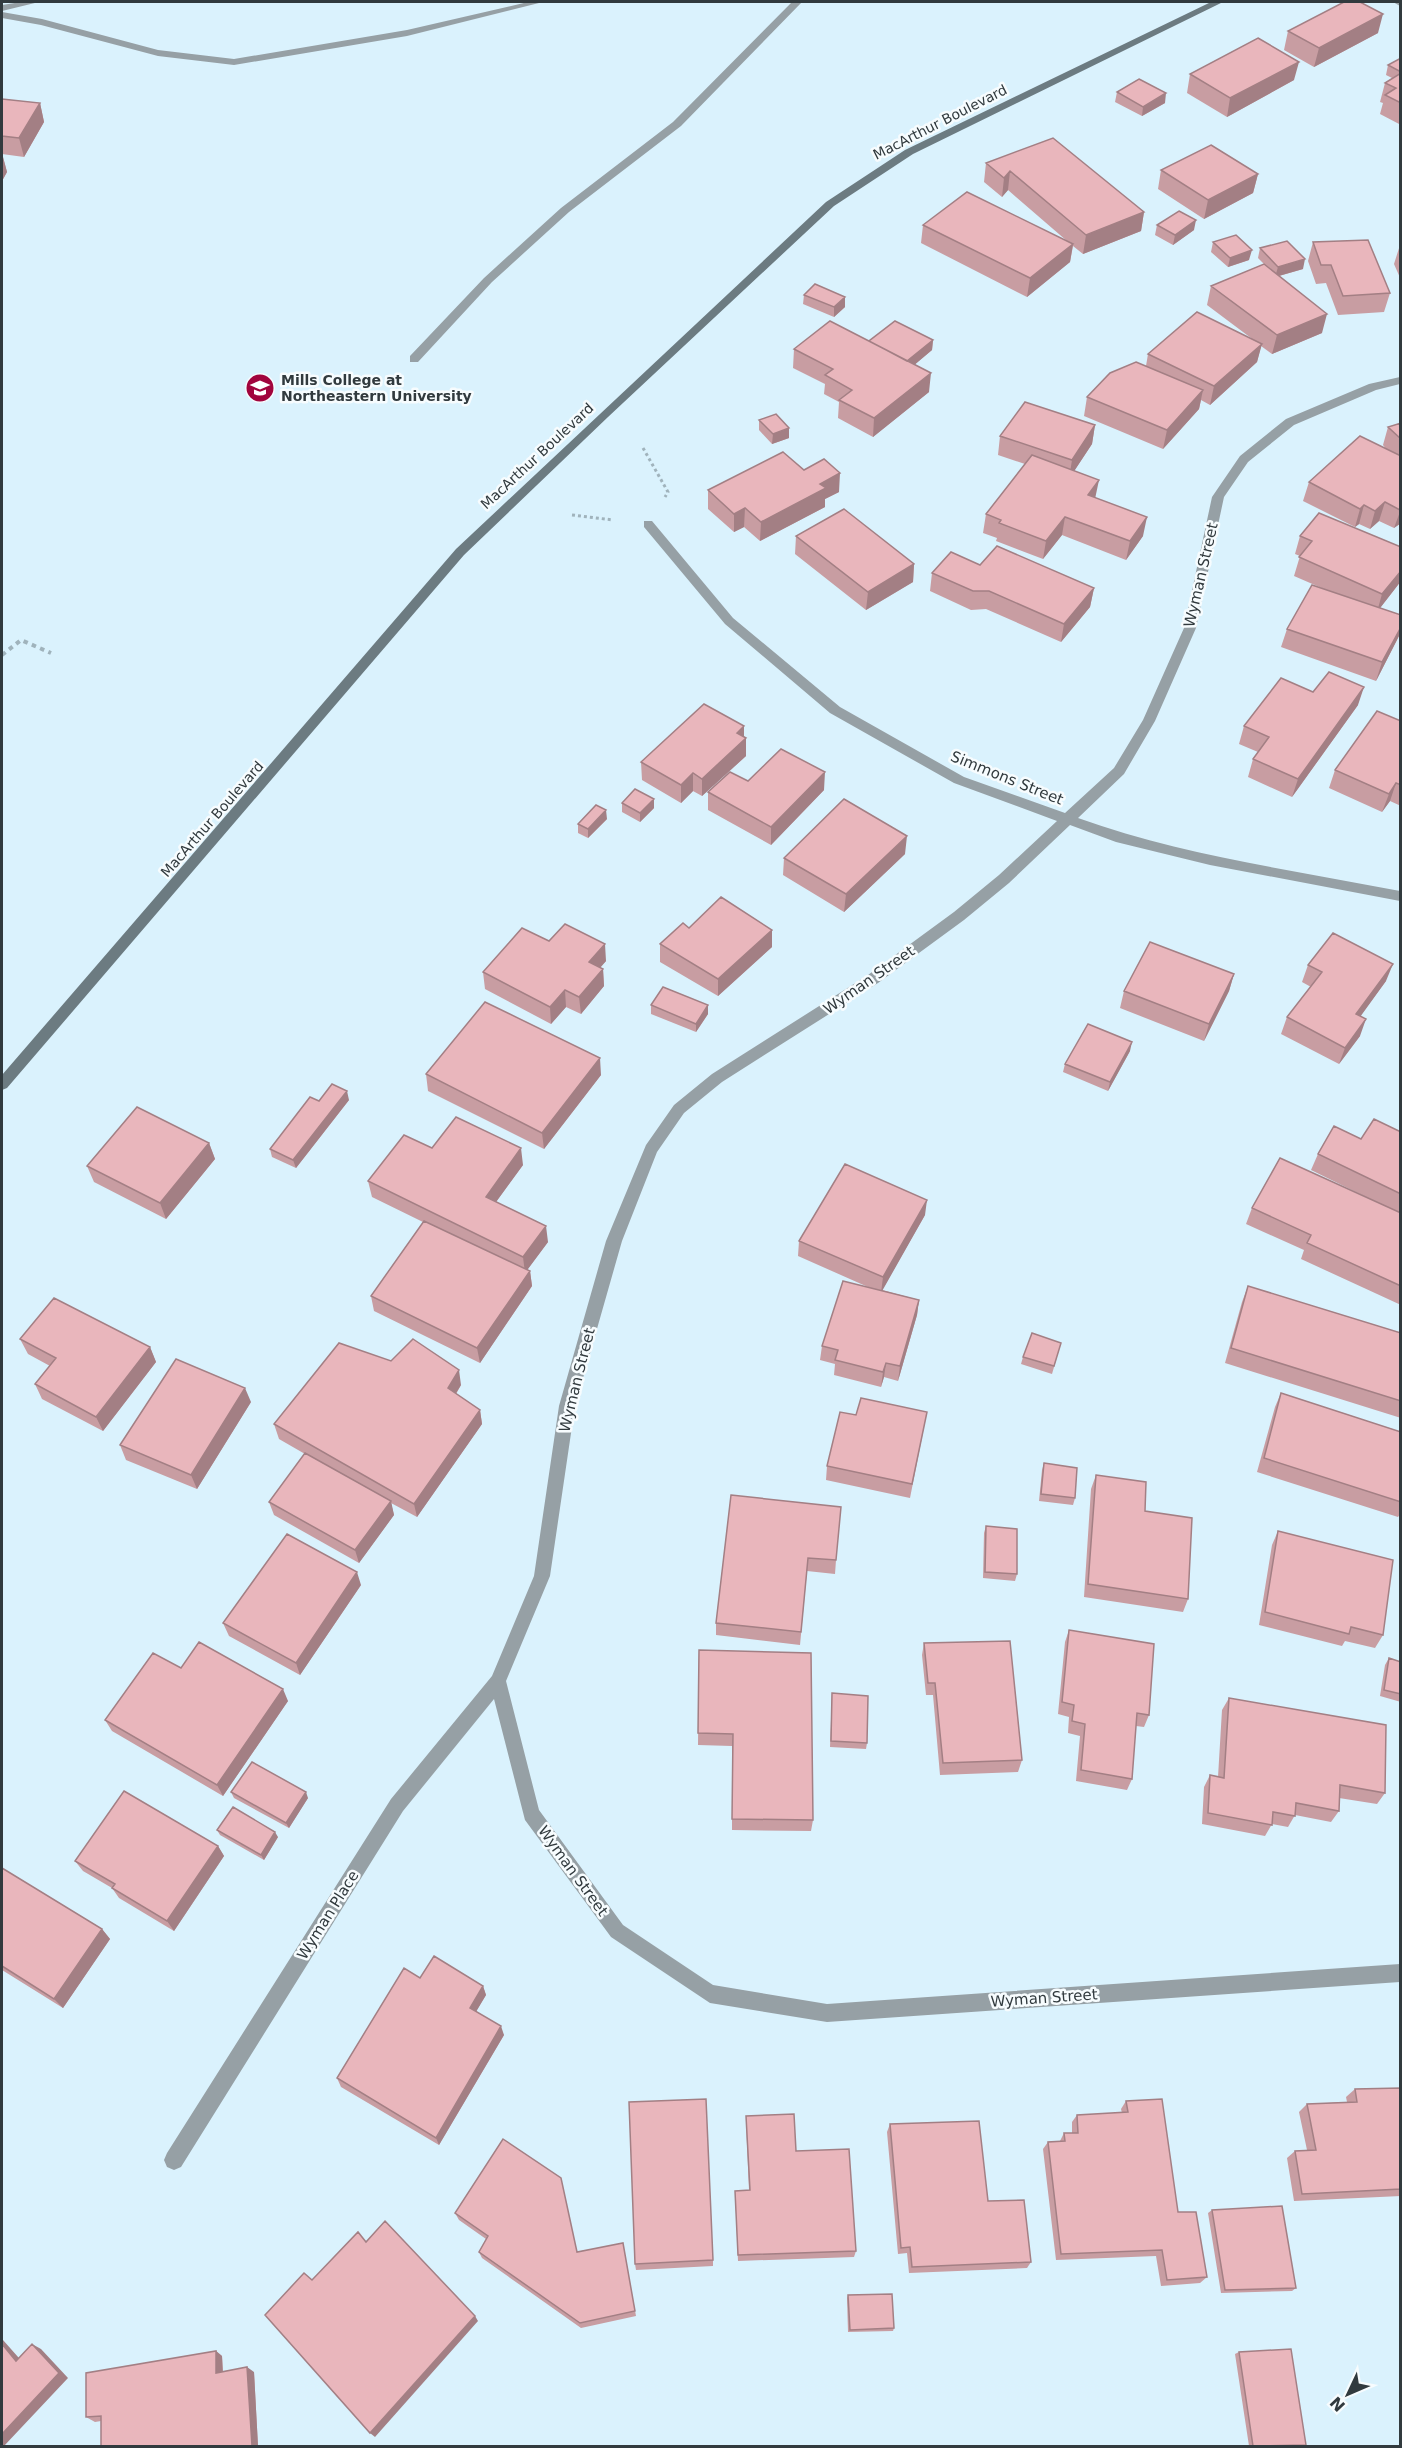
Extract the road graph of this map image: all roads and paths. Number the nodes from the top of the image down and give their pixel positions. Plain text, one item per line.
1 (34, 2) edge
2 (538, 2) edge
3 (797, 2) edge
4 (1218, 2) edge
5 (2, 8) edge
6 (2, 15) edge
7 (414, 359) dead end
8 (1401, 381) edge
9 (643, 448) dead end
10 (572, 515) dead end
11 (648, 524) junction
12 (51, 653) dead end
13 (2, 655) edge
14 (1067, 821) junction
15 (1401, 896) edge
16 (2, 1084) edge
17 (498, 1681) junction
18 (1401, 1973) edge
19 (174, 2160) dead end

1 - 5 street
2 - 6 street
3 - 7 street
4 - 16 main road, MacArthur Boulevard
8 - 14 street, Wyman Street
9 - 11 path
10 - 11 path
11 - 14 street, Simmons Street
12 - 13 path
14 - 15 street, Simmons Street
14 - 17 street, Wyman Street
17 - 18 street, Wyman Street
17 - 19 street, Wyman Place

